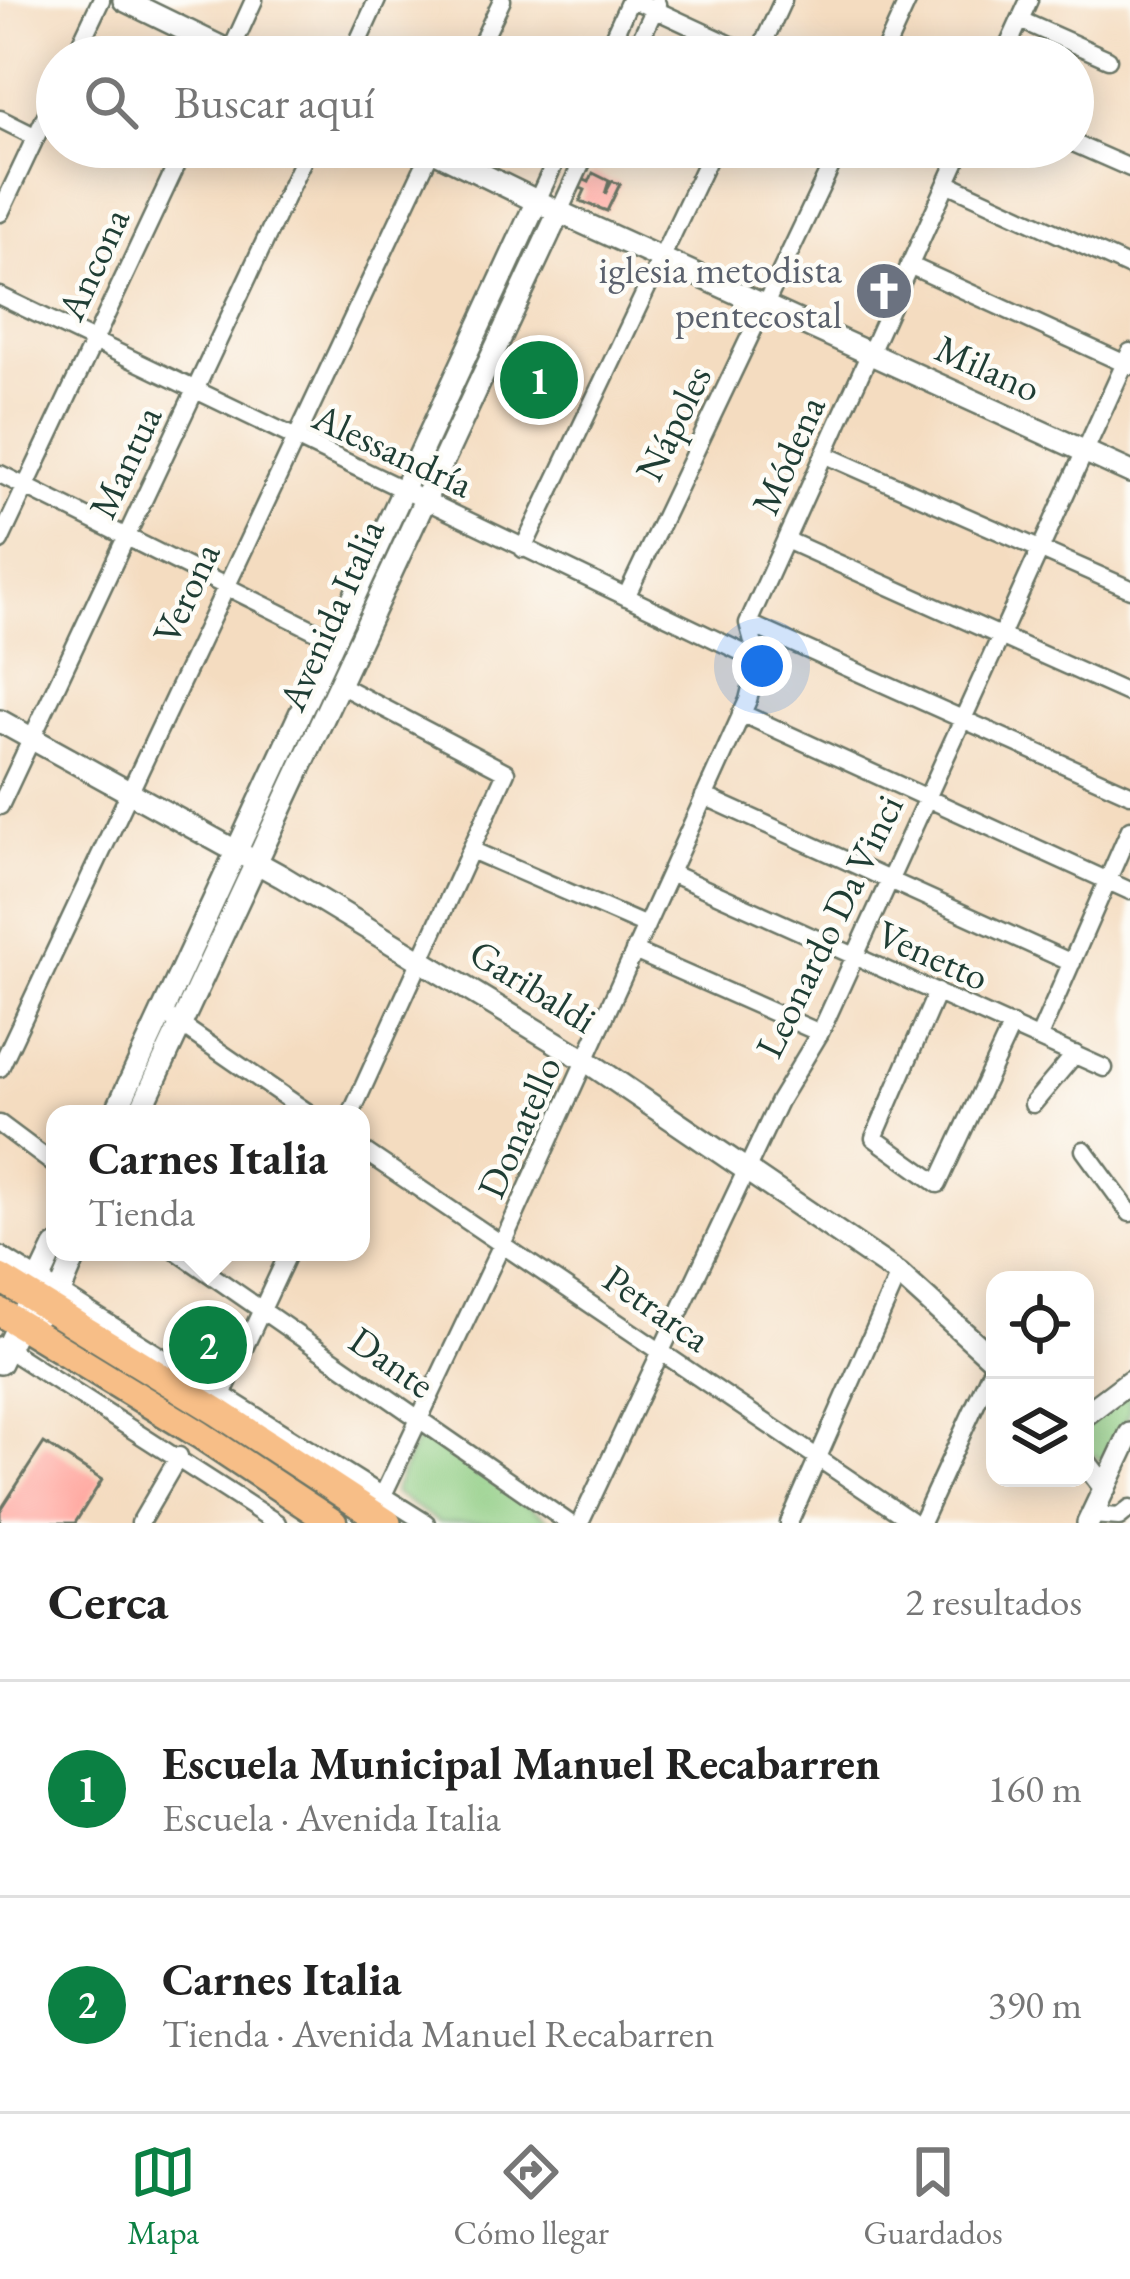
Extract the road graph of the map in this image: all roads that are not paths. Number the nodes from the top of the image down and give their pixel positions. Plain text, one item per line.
1 (101, 0) edge
2 (124, 0) edge
3 (254, 0) edge
4 (377, 0) edge
5 (502, 0) edge
6 (632, 0) edge
7 (783, 0) edge
8 (908, 0) edge
9 (1029, 0) edge
10 (657, 5) edge
11 (1020, 20) junction
12 (84, 36) edge
13 (195, 36) edge
14 (240, 36) edge
15 (361, 36) edge
16 (485, 36) edge
17 (614, 36) edge
18 (642, 36) edge
19 (717, 36) edge
20 (767, 36) edge
21 (891, 36) edge
22 (1013, 36) edge
23 (1056, 36) edge
24 (1094, 53) edge
25 (1108, 59) dead end
26 (0, 119) edge
27 (36, 137) joint
28 (1094, 153) edge
29 (175, 168) edge
30 (299, 168) edge
31 (421, 168) edge
32 (470, 168) edge
33 (552, 168) edge
34 (580, 168) edge
35 (704, 168) edge
36 (829, 168) edge
37 (950, 168) edge
38 (1130, 169) edge
39 (946, 183) junction
40 (537, 201) junction
41 (559, 212) junction
42 (0, 213) edge
43 (662, 259) junction
44 (909, 266) junction
45 (1130, 267) edge
46 (0, 296) edge
47 (766, 306) junction
48 (92, 344) junction
49 (870, 353) junction
50 (1128, 361) edge
51 (194, 392) junction
52 (295, 440) junction
53 (1085, 451) junction
54 (824, 454) junction
55 (1130, 472) edge
56 (0, 474) edge
57 (26, 486) junction
58 (412, 496) junction
59 (126, 537) junction
60 (786, 540) junction
61 (0, 541) edge
62 (523, 549) junction
63 (1040, 549) junction
64 (226, 586) junction
65 (1130, 589) edge
66 (626, 598) junction
67 (748, 623) junction
68 (1001, 636) junction
69 (332, 640) junction
70 (758, 660) junction
71 (338, 684) junction
72 (1130, 694) edge
73 (742, 713) junction
74 (964, 718) junction
75 (0, 721) edge
76 (33, 736) junction
77 (130, 791) junction
78 (1130, 794) edge
79 (704, 796) junction
80 (927, 797) junction
81 (0, 806) edge
82 (1130, 829) edge
83 (235, 850) junction
84 (471, 850) junction
85 (258, 863) junction
86 (670, 873) junction
87 (1108, 880) junction
88 (889, 881) junction
89 (1130, 890) edge
90 (646, 926) junction
91 (634, 951) junction
92 (855, 956) junction
93 (423, 959) junction
94 (1072, 963) junction
95 (937, 992) junction
96 (162, 1012) junction
97 (183, 1024) junction
98 (1012, 1025) junction
99 (820, 1033) junction
100 (1039, 1037) junction
101 (1075, 1054) junction
102 (585, 1060) junction
103 (0, 1068) edge
104 (1104, 1068) dead end
105 (1033, 1104) dead end
106 (119, 1105) edge
107 (144, 1105) edge
108 (297, 1105) edge
109 (355, 1105) edge
110 (0, 1124) edge
111 (1084, 1150) dead end
112 (370, 1155) edge
113 (46, 1158) edge
114 (747, 1169) junction
115 (1130, 1213) edge
116 (503, 1242) junction
117 (0, 1255) edge
118 (52, 1261) edge
119 (70, 1261) edge
120 (191, 1261) edge
121 (285, 1261) edge
122 (899, 1274) junction
123 (0, 1278) edge
124 (45, 1293) junction
125 (262, 1312) junction
126 (9, 1337) edge
127 (660, 1352) junction
128 (986, 1354) edge
129 (987, 1379) edge
130 (1130, 1381) edge
131 (223, 1393) junction
132 (1094, 1408) edge
133 (418, 1421) junction
134 (1130, 1434) edge
135 (179, 1456) junction
136 (818, 1458) junction
137 (1094, 1474) edge
138 (1105, 1488) junction
139 (1130, 1508) edge
140 (385, 1509) edge
141 (1090, 1519) edge
142 (140, 1523) edge
143 (277, 1523) edge
144 (333, 1523) edge
145 (426, 1523) edge
146 (569, 1523) edge
147 (580, 1523) edge
148 (789, 1523) edge
149 (918, 1523) edge

1 - 12 street
2 - 13 street
3 - 14 street
4 - 15 street
5 - 16 street
6 - 10 street
6 - 17 street
7 - 20 street
8 - 21 street
9 - 11 street
10 - 18 street
10 - 19 street
11 - 22 street
11 - 23 street
24 - 25 street
26 - 27 street
27 - 42 street
28 - 38 street
29 - 48 street, Ancona
30 - 51 street, Mantua
31 - 52 street, Verona
32 - 40 street, Milano
33 - 40 street, Avenida Italia
34 - 41 street, Avenida Italia
35 - 43 street
36 - 47 street, Nápoles
37 - 39 street, Módena
39 - 44 street, Módena
39 - 45 street
40 - 41 street, Milano
40 - 58 street, Avenida Italia
41 - 43 street, Milano
41 - 58 street, Avenida Italia
43 - 47 street, Milano
43 - 62 street
44 - 49 street, Módena
44 - 50 street
46 - 48 street, Alessandría
47 - 49 street, Milano
47 - 66 street, Nápoles
48 - 51 street, Alessandría
48 - 57 street, Ancona
49 - 53 street, Milano
49 - 54 street, Módena
50 - 53 street, Leonardo Da Vinci
51 - 52 street, Alessandría
51 - 59 street, Mantua
52 - 58 street, Alessandría
52 - 64 street, Verona
53 - 55 street, Milano
53 - 63 street, Leonardo Da Vinci
54 - 60 street, Módena
54 - 63 street
56 - 57 street
57 - 59 street
57 - 61 street, Ancona
58 - 62 street, Alessandría
58 - 69 street, Avenida Italia
58 - 71 street, Avenida Italia
59 - 64 street
59 - 76 street, Mantua
60 - 67 street, Módena
60 - 68 street
62 - 66 street, Alessandría
63 - 65 street
63 - 68 street, Leonardo Da Vinci
64 - 69 street
64 - 77 street, Verona
66 - 70 street, Alessandría
67 - 70 street
67 - 74 street
68 - 72 street
68 - 74 street, Leonardo Da Vinci
69 - 83 street, Avenida Italia
70 - 73 street, Donatello
71 - 84 street
71 - 85 street, Avenida Italia
73 - 79 street, Donatello
73 - 80 street
74 - 78 street
74 - 80 street, Leonardo Da Vinci
75 - 76 street, Garibaldi
76 - 77 street, Garibaldi
76 - 81 street, Mantua
77 - 83 street, Garibaldi
77 - 103 street, Verona
79 - 86 street, Donatello
79 - 88 street
80 - 87 street
80 - 88 street, Leonardo Da Vinci
82 - 87 street
83 - 85 street, Garibaldi
83 - 96 street, Avenida Italia
84 - 90 street
84 - 93 street
85 - 93 street, Garibaldi
85 - 97 street, Avenida Italia
86 - 90 street, Donatello
86 - 92 street, Venetto
87 - 89 street
87 - 94 street
88 - 92 street, Leonardo Da Vinci
88 - 94 street
90 - 91 street, Donatello
91 - 99 street
91 - 102 street, Donatello
92 - 95 street, Venetto
92 - 99 street, Leonardo Da Vinci
93 - 102 street, Garibaldi
93 - 109 street
94 - 100 street
95 - 98 street, Venetto
95 - 98 street
96 - 97 street
96 - 106 street, Avenida Italia
97 - 107 street, Avenida Italia
97 - 108 street
98 - 100 street, Venetto
99 - 114 street, Leonardo Da Vinci
100 - 101 street, Venetto
101 - 104 street, Venetto
101 - 105 street
102 - 114 street, Garibaldi
102 - 116 street, Donatello
110 - 113 street
111 - 115 street
112 - 116 street, Petrarca
114 - 122 street, Garibaldi
114 - 127 street, Leonardo Da Vinci
116 - 127 street, Petrarca
116 - 133 street, Donatello
117 - 124 street
118 - 124 street
119 - 124 street
120 - 125 street, Dante
121 - 125 street
122 - 128 street, Garibaldi
122 - 136 street
123 - 124 main road
124 - 126 street
124 - 131 street
124 - 140 main road
125 - 131 street
125 - 133 street, Dante
126 - 135 street
126 - 144 main road
127 - 136 street, Petrarca
127 - 147 street, Leonardo Da Vinci
129 - 149 street
130 - 132 street
131 - 140 street
133 - 140 street
133 - 146 street, Dante
134 - 138 street
135 - 142 street
135 - 143 street
136 - 148 street
136 - 149 street, Petrarca
137 - 138 street
138 - 141 street
139 - 141 street
140 - 145 street

